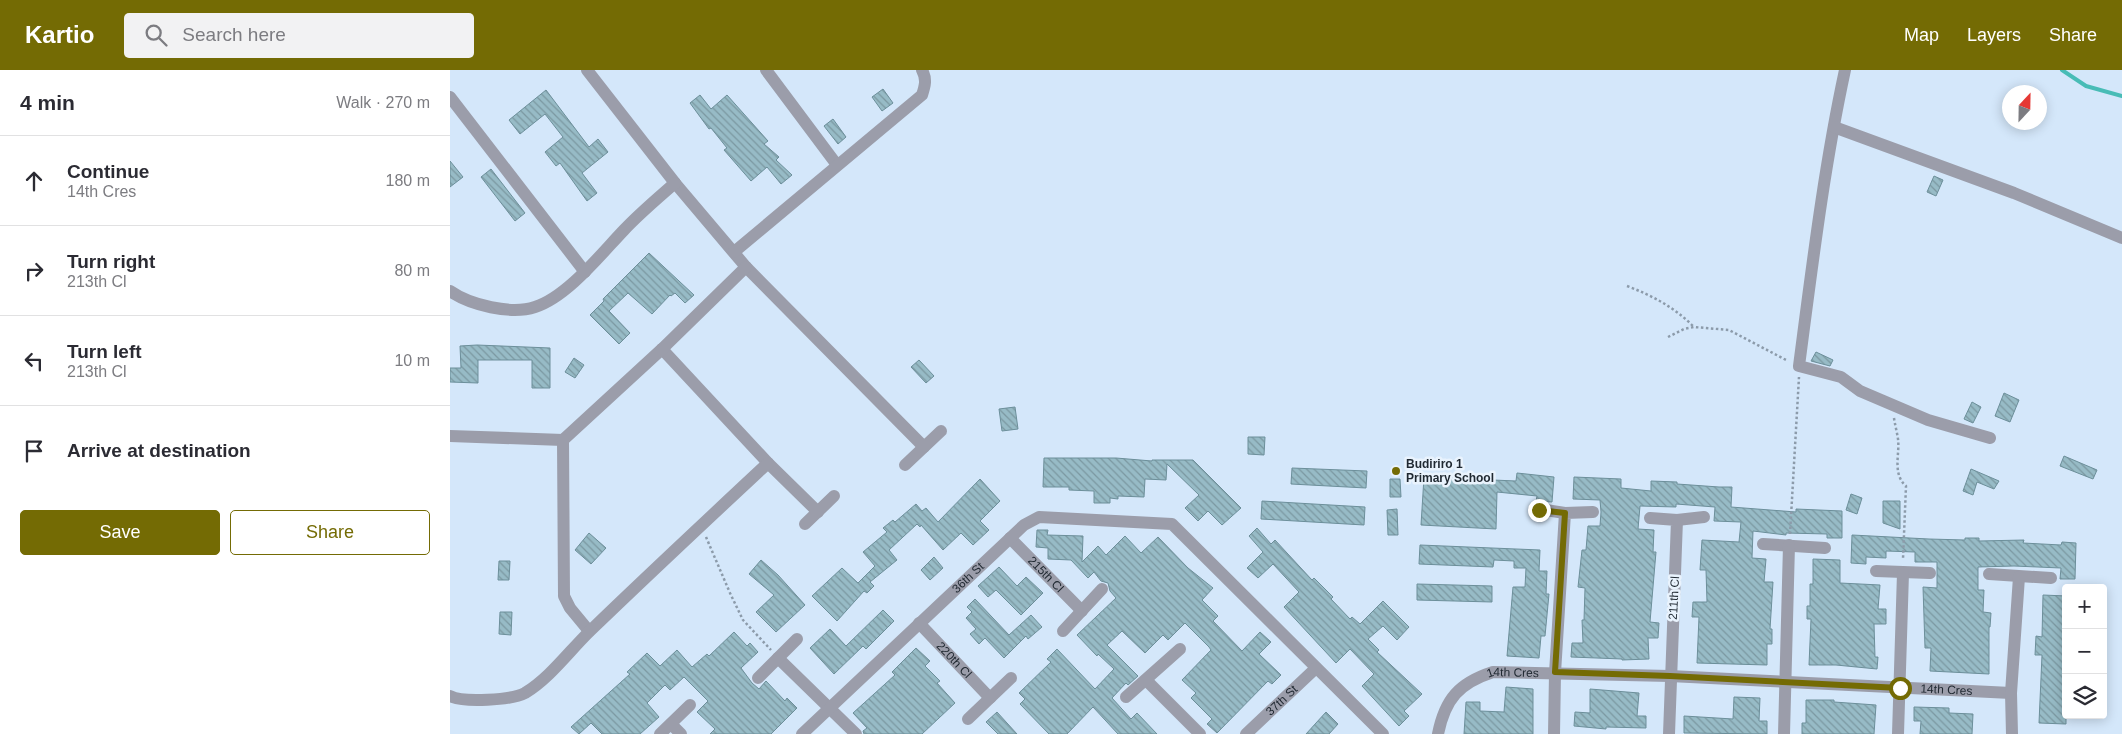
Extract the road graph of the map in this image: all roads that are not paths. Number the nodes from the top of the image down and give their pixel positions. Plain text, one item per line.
1 (587, 70) edge
2 (766, 70) edge
3 (922, 70) edge
4 (1845, 70) edge
5 (450, 97) edge
6 (1834, 128) junction
7 (837, 165) junction
8 (675, 183) junction
9 (2122, 238) edge
10 (734, 252) junction
11 (746, 267) junction
12 (585, 272) junction
13 (450, 291) edge
14 (662, 350) junction
15 (941, 431) dead end
16 (450, 436) edge
17 (1990, 438) dead end
18 (563, 440) junction
19 (924, 447) junction
20 (768, 463) junction
21 (905, 465) dead end
22 (834, 496) dead end
23 (1539, 510) dead end
24 (818, 512) junction
25 (1593, 512) dead end
26 (1565, 513) junction
27 (1704, 517) dead end
28 (1650, 518) dead end
29 (1677, 520) junction
30 (805, 524) dead end
31 (1010, 538) junction
32 (1763, 544) dead end
33 (1790, 545) junction
34 (1825, 548) dead end
35 (1876, 571) dead end
36 (1903, 573) junction
37 (1930, 573) dead end
38 (1989, 574) dead end
39 (2019, 577) junction
40 (2051, 578) dead end
41 (1102, 589) dead end
42 (1082, 611) junction
43 (920, 623) junction
44 (589, 631) junction
45 (1063, 631) dead end
46 (797, 639) dead end
47 (1180, 649) dead end
48 (778, 658) junction
49 (1316, 668) junction
50 (1555, 672) junction
51 (1670, 676) junction
52 (758, 678) dead end
53 (1011, 678) dead end
54 (1146, 680) junction
55 (1785, 682) junction
56 (1900, 688) junction
57 (2011, 693) junction
58 (450, 696) edge
59 (990, 698) junction
60 (1126, 698) dead end
61 (690, 705) dead end
62 (829, 707) junction
63 (968, 719) dead end
64 (671, 724) junction
65 (660, 734) edge
66 (680, 734) edge
67 (802, 734) edge
68 (856, 734) edge
69 (1200, 734) edge
70 (1246, 734) edge
71 (1383, 734) edge
72 (1438, 734) edge
73 (1554, 734) edge
74 (1669, 734) edge
75 (1784, 734) edge
76 (1898, 734) edge
77 (2012, 734) edge

1 - 8 street
2 - 7 street
3 - 7 street
4 - 6 street
5 - 12 street
6 - 9 street
6 - 17 street
7 - 10 street
8 - 10 street
8 - 12 street
10 - 11 street
11 - 14 street
11 - 19 street
12 - 13 street
14 - 18 street
14 - 20 street
15 - 19 street
16 - 18 street
18 - 44 street
19 - 21 street
20 - 24 street
20 - 44 street
22 - 24 street
23 - 26 street
24 - 30 street
25 - 26 street
26 - 50 street
27 - 29 street
28 - 29 street
29 - 51 street, 211th Cl
31 - 42 street, 215th Cl
31 - 43 street, 36th St
31 - 49 street, 36th St
32 - 33 street
33 - 34 street
33 - 55 street
35 - 36 street
36 - 37 street
36 - 56 street
38 - 39 street
39 - 40 street
39 - 57 street
41 - 42 street
42 - 45 street
43 - 59 street, 220th Cl
43 - 62 street, 36th St
44 - 58 street
46 - 48 street
47 - 54 street
48 - 52 street
48 - 62 street
49 - 70 street, 37th St
49 - 71 street
50 - 51 street, 14th Cres
50 - 72 street, 14th Cres
50 - 73 street
51 - 55 street, 14th Cres
51 - 74 street, 211th Cl
53 - 59 street
54 - 60 street
54 - 69 street
55 - 56 street, 14th Cres
55 - 75 street
56 - 57 street, 14th Cres
56 - 76 street
57 - 77 street
59 - 63 street
61 - 64 street
62 - 67 street, 36th St
62 - 68 street
64 - 65 street
64 - 66 street

